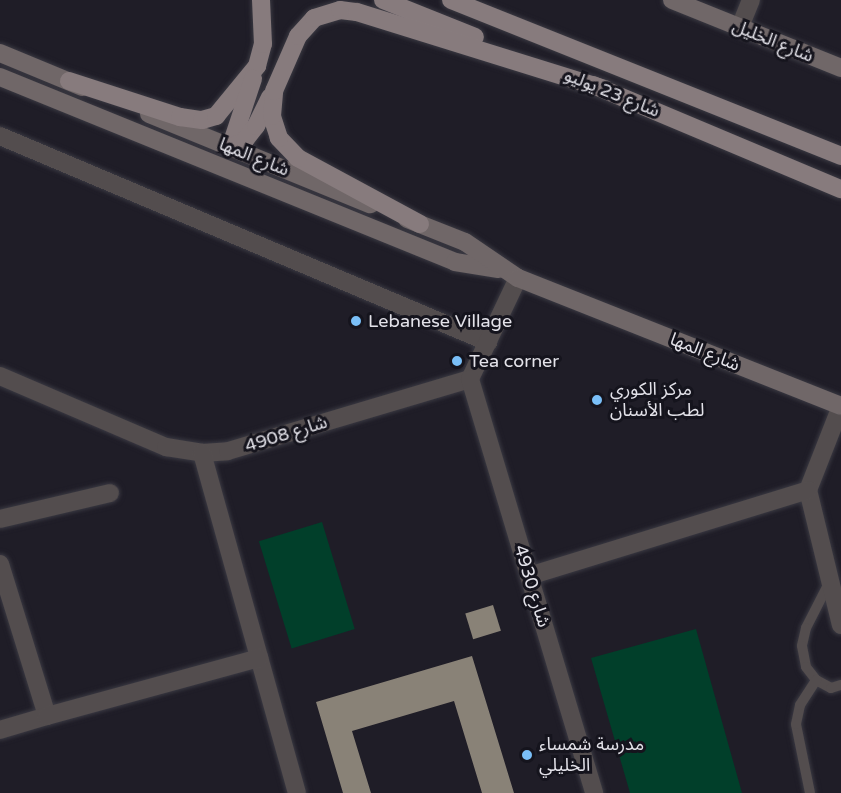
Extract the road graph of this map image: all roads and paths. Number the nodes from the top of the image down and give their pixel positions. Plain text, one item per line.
1 (261, 0) edge
2 (382, 0) edge
3 (451, 0) edge
4 (672, 0) edge
5 (751, 0) edge
6 (740, 27) junction
7 (0, 53) edge
8 (257, 66) junction
9 (841, 68) edge
10 (0, 77) edge
11 (69, 81) junction
12 (604, 89) junction
13 (274, 91) junction
14 (138, 133) junction
15 (0, 136) edge
16 (230, 148) junction
17 (841, 156) edge
18 (245, 175) junction
19 (841, 189) edge
20 (420, 224) junction
21 (511, 274) junction
22 (488, 342) junction
23 (0, 376) edge
24 (470, 379) junction
25 (841, 406) edge
26 (202, 453) junction
27 (808, 490) junction
28 (110, 493) dead end
29 (0, 519) edge
30 (0, 564) edge
31 (529, 576) junction
32 (830, 580) junction
33 (841, 625) edge
34 (259, 658) junction
35 (816, 680) junction
36 (841, 685) edge
37 (47, 716) junction
38 (0, 730) edge
39 (297, 793) edge
40 (594, 793) edge
41 (810, 793) edge

1 - 8 main road
2 - 12 main road, شارع 23 يوليو
3 - 17 main road, شارع 23 يوليو
4 - 6 street, شارع الخليل
5 - 6 street
6 - 9 street, شارع الخليل
7 - 11 street, شارع المها
8 - 11 main road
8 - 16 main road
10 - 14 street, شارع المها
11 - 16 street, شارع المها
12 - 13 main road
12 - 19 main road, شارع 23 يوليو
13 - 16 main road
13 - 20 main road
14 - 16 street
14 - 18 street, شارع المها
15 - 22 street
16 - 18 street
16 - 20 street, شارع المها
18 - 21 street, شارع المها
20 - 21 street, شارع المها
21 - 22 street
21 - 25 street, شارع المها
22 - 24 street
23 - 26 street, 4908 شارع
24 - 26 street, 4908 شارع
24 - 31 street, 4930 شارع
25 - 27 street
26 - 34 street
27 - 31 street
27 - 32 street
28 - 29 street
30 - 37 street
31 - 40 street, 4930 شارع
32 - 33 street
32 - 35 lane
34 - 37 street
34 - 39 street
35 - 36 lane
35 - 41 lane
37 - 38 street

